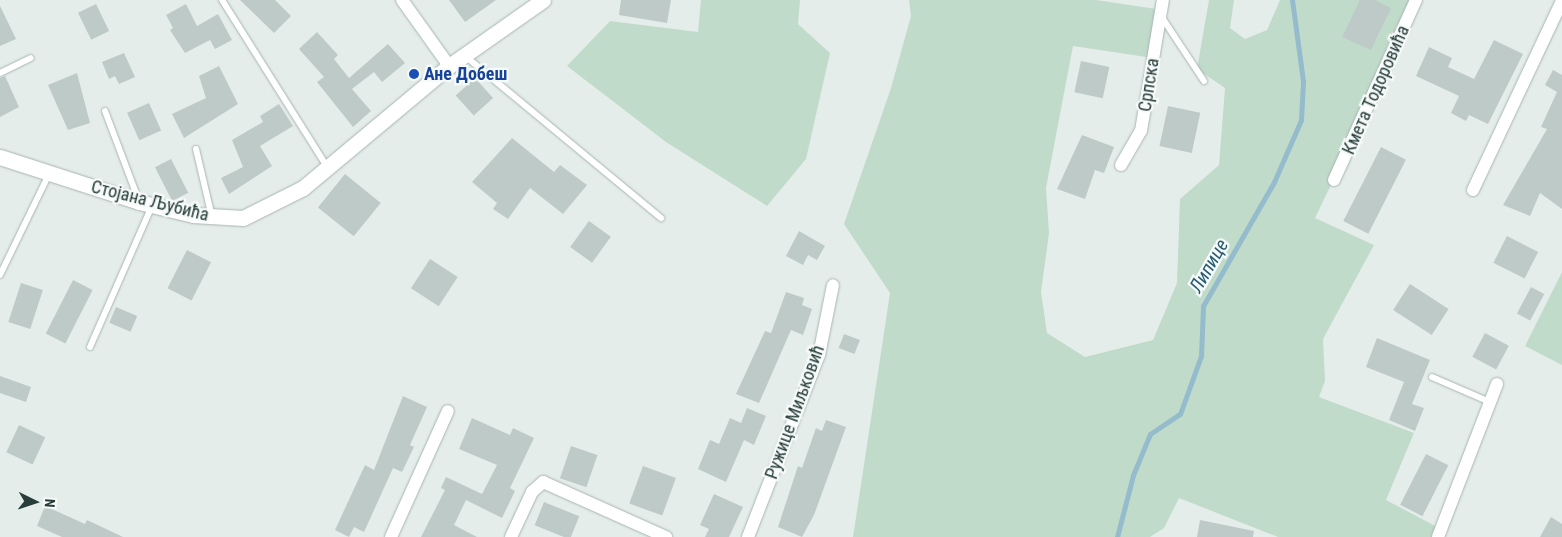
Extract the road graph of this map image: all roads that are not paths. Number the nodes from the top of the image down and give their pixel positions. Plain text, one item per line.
1 (222, 0) edge
2 (402, 0) edge
3 (542, 0) edge
4 (1163, 0) edge
5 (1416, 0) edge
6 (1562, 1) edge
7 (1161, 16) junction
8 (464, 55) junction
9 (31, 58) dead end
10 (449, 66) junction
11 (0, 72) edge
12 (1204, 81) dead end
13 (105, 111) dead end
14 (196, 149) dead end
15 (0, 158) edge
16 (1121, 165) dead end
17 (328, 169) junction
18 (49, 174) junction
19 (1334, 180) dead end
20 (1474, 190) dead end
21 (146, 203) junction
22 (212, 218) junction
23 (661, 218) dead end
24 (0, 275) edge
25 (833, 285) dead end
26 (90, 347) dead end
27 (1432, 377) dead end
28 (1497, 384) dead end
29 (1490, 402) junction
30 (448, 412) dead end
31 (390, 537) edge
32 (511, 537) edge
33 (666, 537) edge
34 (748, 537) edge
35 (1438, 537) edge

1 - 17 lane
2 - 10 street
3 - 8 street, Стојана Љубића
4 - 7 street, Српска
5 - 19 street, Кмета Тодоровића
6 - 20 street
7 - 12 lane
7 - 16 street, Српска
8 - 10 street, Стојана Љубића
8 - 23 lane
9 - 11 lane
10 - 17 street, Стојана Љубића
13 - 21 lane
14 - 22 lane
15 - 18 street, Стојана Љубића
17 - 22 street, Стојана Љубића
18 - 21 street, Стојана Љубића
18 - 24 lane
21 - 22 street, Стојана Љубића
21 - 26 lane
25 - 34 street, Ружице Миљковић
27 - 29 lane
28 - 29 street
29 - 35 street
30 - 31 street
32 - 33 street

